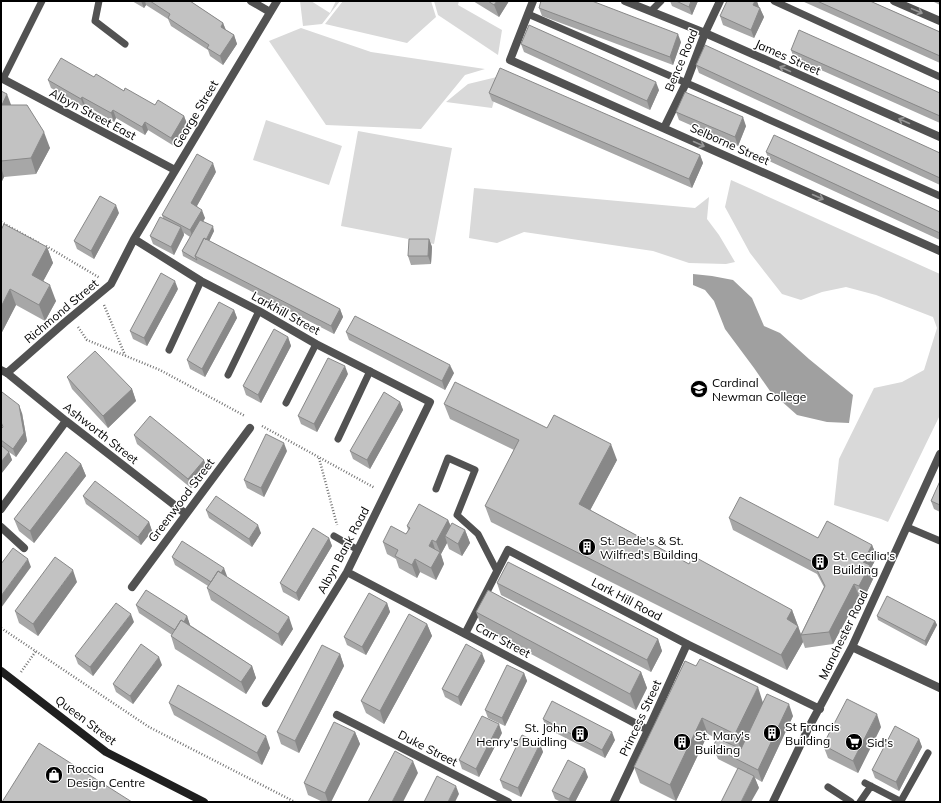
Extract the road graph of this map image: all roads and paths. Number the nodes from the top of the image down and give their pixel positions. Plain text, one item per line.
1 (42, 1) edge
2 (99, 1) edge
3 (251, 1) edge
4 (277, 1) edge
5 (533, 1) edge
6 (625, 1) edge
7 (660, 1) edge
8 (720, 1) edge
9 (774, 1) edge
10 (894, 1) edge
11 (652, 11) junction
12 (270, 12) junction
13 (528, 14) junction
14 (940, 21) edge
15 (705, 33) junction
16 (125, 44) dead end
17 (940, 77) edge
18 (2, 79) edge
19 (686, 83) junction
20 (664, 128) junction
21 (940, 137) edge
22 (175, 170) junction
23 (940, 196) edge
24 (1, 222) edge
25 (134, 239) junction
26 (940, 251) edge
27 (201, 280) junction
28 (111, 284) junction
29 (99, 293) junction
30 (259, 311) junction
31 (71, 317) junction
32 (316, 344) junction
33 (169, 350) dead end
34 (125, 356) junction
35 (370, 371) junction
36 (4, 372) edge
37 (228, 375) dead end
38 (430, 402) joint
39 (286, 403) dead end
40 (66, 421) junction
41 (252, 423) junction
42 (338, 439) dead end
43 (940, 454) edge
44 (319, 457) junction
45 (436, 489) dead end
46 (385, 494) junction
47 (1, 509) edge
48 (186, 514) junction
49 (1, 526) edge
50 (907, 527) junction
51 (334, 536) dead end
52 (341, 541) junction
53 (940, 541) edge
54 (24, 548) dead end
55 (358, 550) junction
56 (497, 571) junction
57 (347, 572) junction
58 (132, 587) dead end
59 (1, 628) edge
60 (465, 634) junction
61 (687, 644) junction
62 (852, 647) junction
63 (36, 651) junction
64 (1, 671) edge
65 (14, 681) junction
66 (940, 688) edge
67 (266, 703) dead end
68 (820, 708) junction
69 (337, 715) dead end
70 (648, 730) junction
71 (928, 753) dead end
72 (828, 787) dead end
73 (776, 801) edge
74 (204, 802) edge
75 (296, 802) edge
76 (508, 802) edge
77 (614, 802) edge
78 (851, 802) edge
79 (860, 802) edge
80 (901, 802) edge

1 - 18 lane
2 - 16 lane
3 - 12 street
4 - 12 street, George Street
5 - 13 street
6 - 11 street, James Street
7 - 11 lane
8 - 15 street, Bence Road
9 - 17 lane
10 -> 14 street
11 - 15 street, James Street
12 - 22 street, George Street
13 - 19 lane
13 - 20 street, Selborne Street
15 - 19 street, Bence Road
21 -> 15 street, James Street
18 - 22 street, Albyn Street East
19 - 20 street, Bence Road
19 - 23 lane
20 -> 26 street, Selborne Street
22 - 25 street, George Street
24 - 28 path
25 - 27 street, Larkhill Street
25 - 28 street, Richmond Street
27 - 30 street, Larkhill Street
27 - 33 lane
28 - 29 street, Richmond Street
29 - 31 street, Richmond Street
29 - 34 path
30 - 32 street, Larkhill Street
30 - 37 lane
31 - 34 path
31 - 36 street, Richmond Street
32 - 35 street, Larkhill Street
32 - 39 lane
34 - 41 path
35 - 38 street, Larkhill Street
35 - 42 lane
36 - 40 street, Ashworth Street
38 - 46 street, Albyn Bank Road
40 - 47 street
40 - 48 street, Ashworth Street
41 - 44 path
41 - 48 street, Greenwood Street
43 - 50 street, Manchester Road
44 - 46 path
44 - 52 path
45 - 56 lane
46 - 55 street, Albyn Bank Road
48 - 58 street, Greenwood Street
49 - 54 street
50 - 53 lane
50 - 62 street, Manchester Road
51 - 52 lane
52 - 55 lane
55 - 57 street, Albyn Bank Road
56 - 60 street, Lark Hill Road
56 - 61 street, Lark Hill Road
57 - 60 street, Carr Street
57 - 67 street, Albyn Bank Road
59 - 63 path
60 - 70 street, Carr Street
61 - 68 street, Lark Hill Road
61 - 70 street, Princess Street
62 - 66 street
62 - 68 street, Manchester Road
63 - 65 path
63 - 75 path
64 - 65 street, Queen Street
65 - 74 street, Queen Street
68 - 73 street, Manchester Road
69 - 76 street, Duke Street
70 - 77 street, Princess Street
71 - 80 lane
72 - 78 lane
79 - 80 lane

